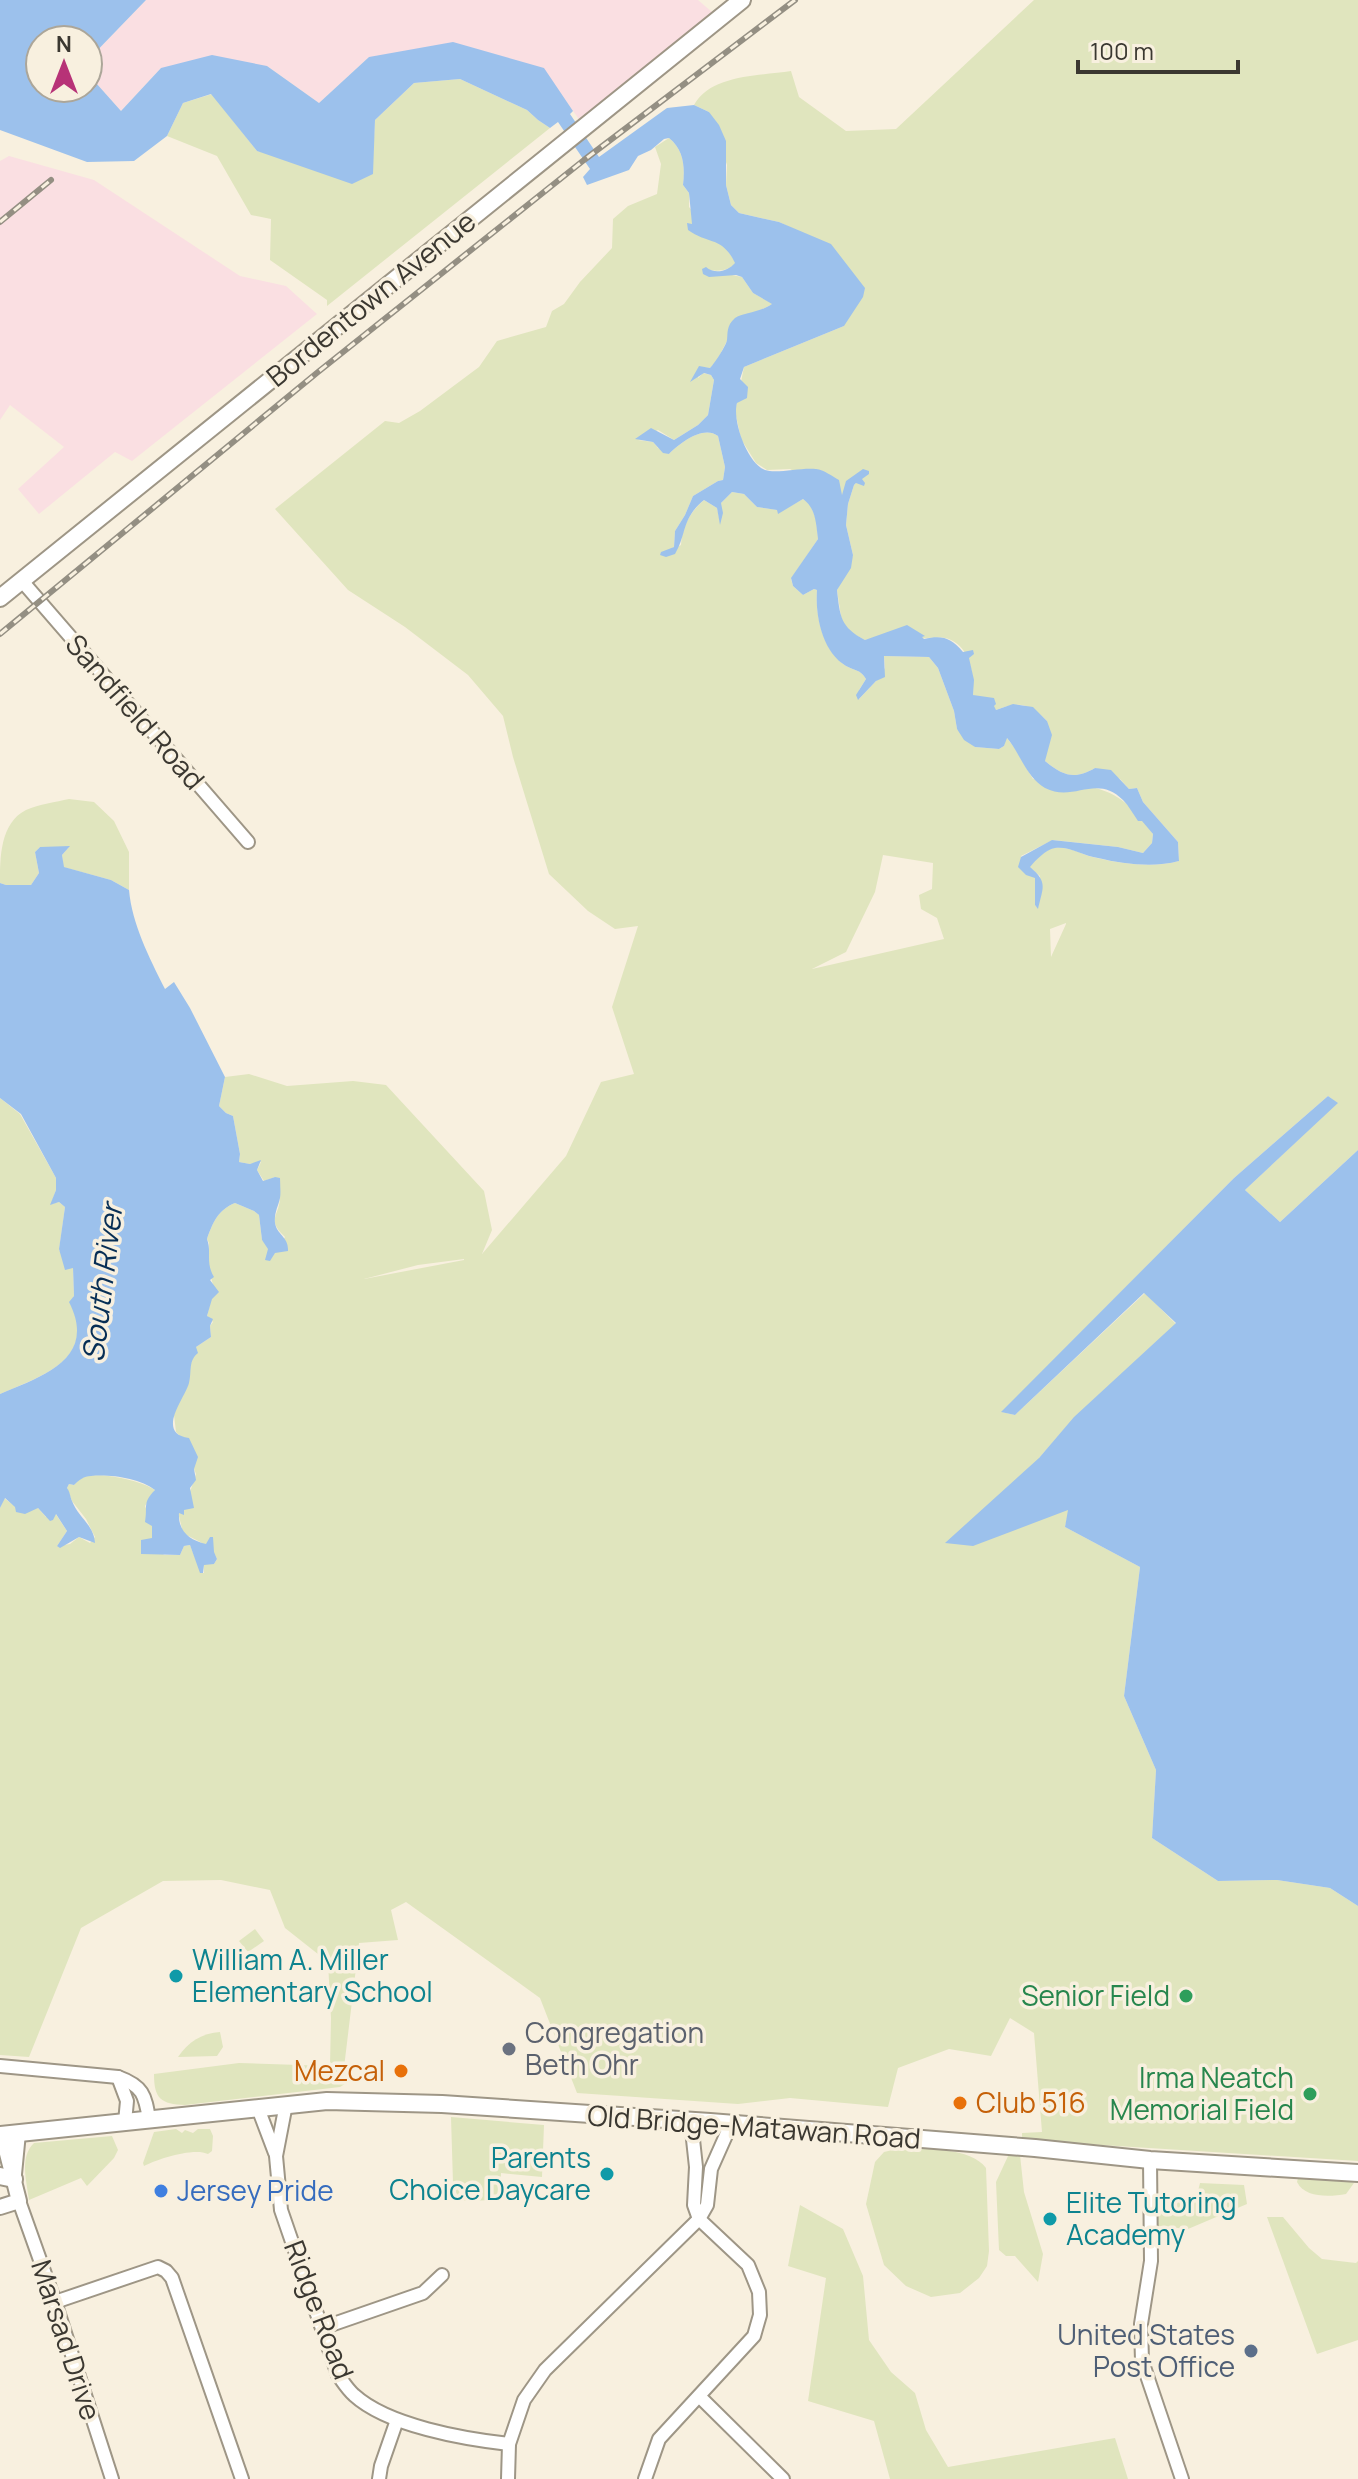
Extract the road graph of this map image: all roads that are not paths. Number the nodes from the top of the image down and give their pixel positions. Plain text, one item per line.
1 (742, 0) edge
2 (22, 581) junction
3 (0, 598) edge
4 (248, 842) dead end
5 (0, 2066) edge
6 (118, 2077) junction
7 (286, 2104) junction
8 (258, 2108) junction
9 (149, 2119) junction
10 (691, 2121) junction
11 (125, 2122) junction
12 (731, 2124) junction
13 (7, 2134) edge
14 (276, 2156) junction
15 (1150, 2160) junction
16 (696, 2167) junction
17 (711, 2169) junction
18 (1358, 2173) edge
19 (7, 2177) edge
20 (19, 2201) junction
21 (0, 2207) edge
22 (699, 2219) junction
23 (442, 2275) dead end
24 (55, 2302) junction
25 (322, 2328) junction
26 (700, 2397) junction
27 (397, 2420) junction
28 (509, 2444) junction
29 (112, 2479) edge
30 (242, 2479) edge
31 (379, 2479) edge
32 (508, 2479) edge
33 (645, 2479) edge
34 (783, 2479) edge
35 (1182, 2479) edge

1 - 2 main road, Bordentown Avenue
2 - 3 main road, Bordentown Avenue
2 - 4 street, Sandfield Road
5 - 6 street
6 - 9 street
6 - 11 street
7 - 8 main road, Old Bridge-Matawan Road
7 - 10 main road, Old Bridge-Matawan Road
7 - 14 street, Ridge Road
8 - 9 main road, Old Bridge-Matawan Road
8 - 14 street, Ridge Road
9 - 11 main road, Old Bridge-Matawan Road
10 - 12 main road, Old Bridge-Matawan Road
10 - 16 street
11 - 13 main road, Old Bridge-Matawan Road
12 - 15 main road, Old Bridge-Matawan Road
12 - 17 street
13 - 19 street
14 - 25 street, Ridge Road
15 - 18 main road, Old Bridge-Matawan Road
15 - 35 street
16 - 17 street
16 - 22 street
17 - 22 street
19 - 20 street
20 - 21 street
20 - 24 street, Marsad Drive
22 - 26 street
22 - 28 street
23 - 25 street
24 - 29 street, Marsad Drive
24 - 30 street
25 - 27 street, Ridge Road
26 - 33 street
26 - 34 street
27 - 28 street, Ridge Road
27 - 31 street
28 - 32 street

